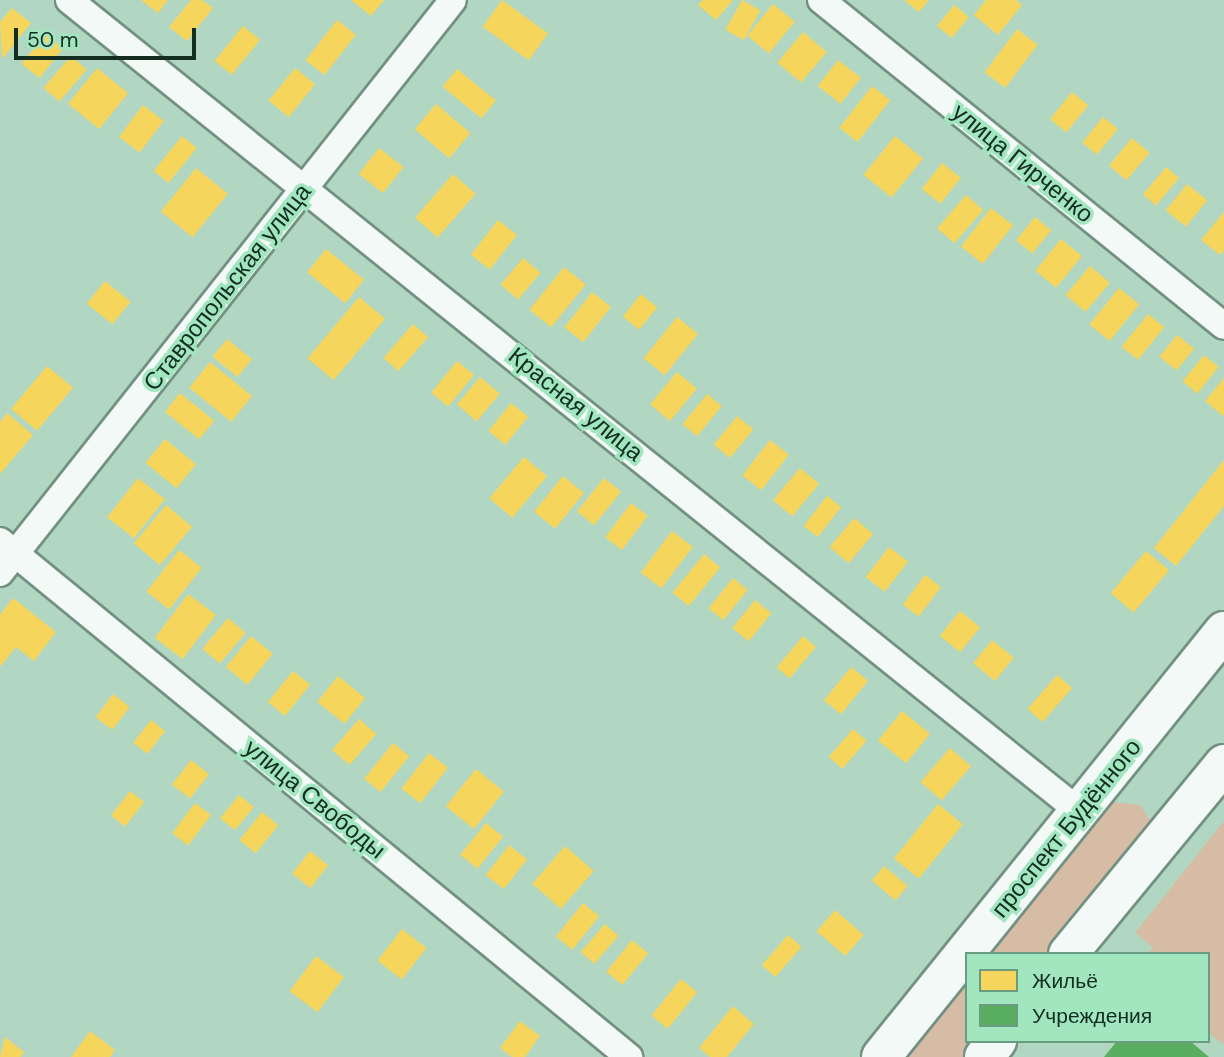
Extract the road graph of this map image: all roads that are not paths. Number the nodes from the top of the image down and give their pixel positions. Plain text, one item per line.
1 (69, 0) edge
2 (453, 0) edge
3 (821, 0) edge
4 (306, 187) junction
5 (1224, 326) edge
6 (5, 556) edge
7 (1224, 631) edge
8 (1224, 764) edge
9 (1080, 811) junction
10 (966, 952) edge
11 (1070, 952) edge
12 (965, 953) edge
13 (995, 1043) edge
14 (629, 1057) edge
15 (881, 1057) edge
16 (984, 1057) edge

1 - 4 street, Красная улица
2 - 4 street, Ставропольская улица
3 - 5 street, улица Гирченко
4 - 6 street, Ставропольская улица
4 - 9 street, Красная улица
6 - 14 street, улица Свободы
7 - 9 main road, проспект Будённого
8 - 11 main road
9 - 10 main road, проспект Будённого
12 - 15 main road, проспект Будённого
13 - 16 main road

